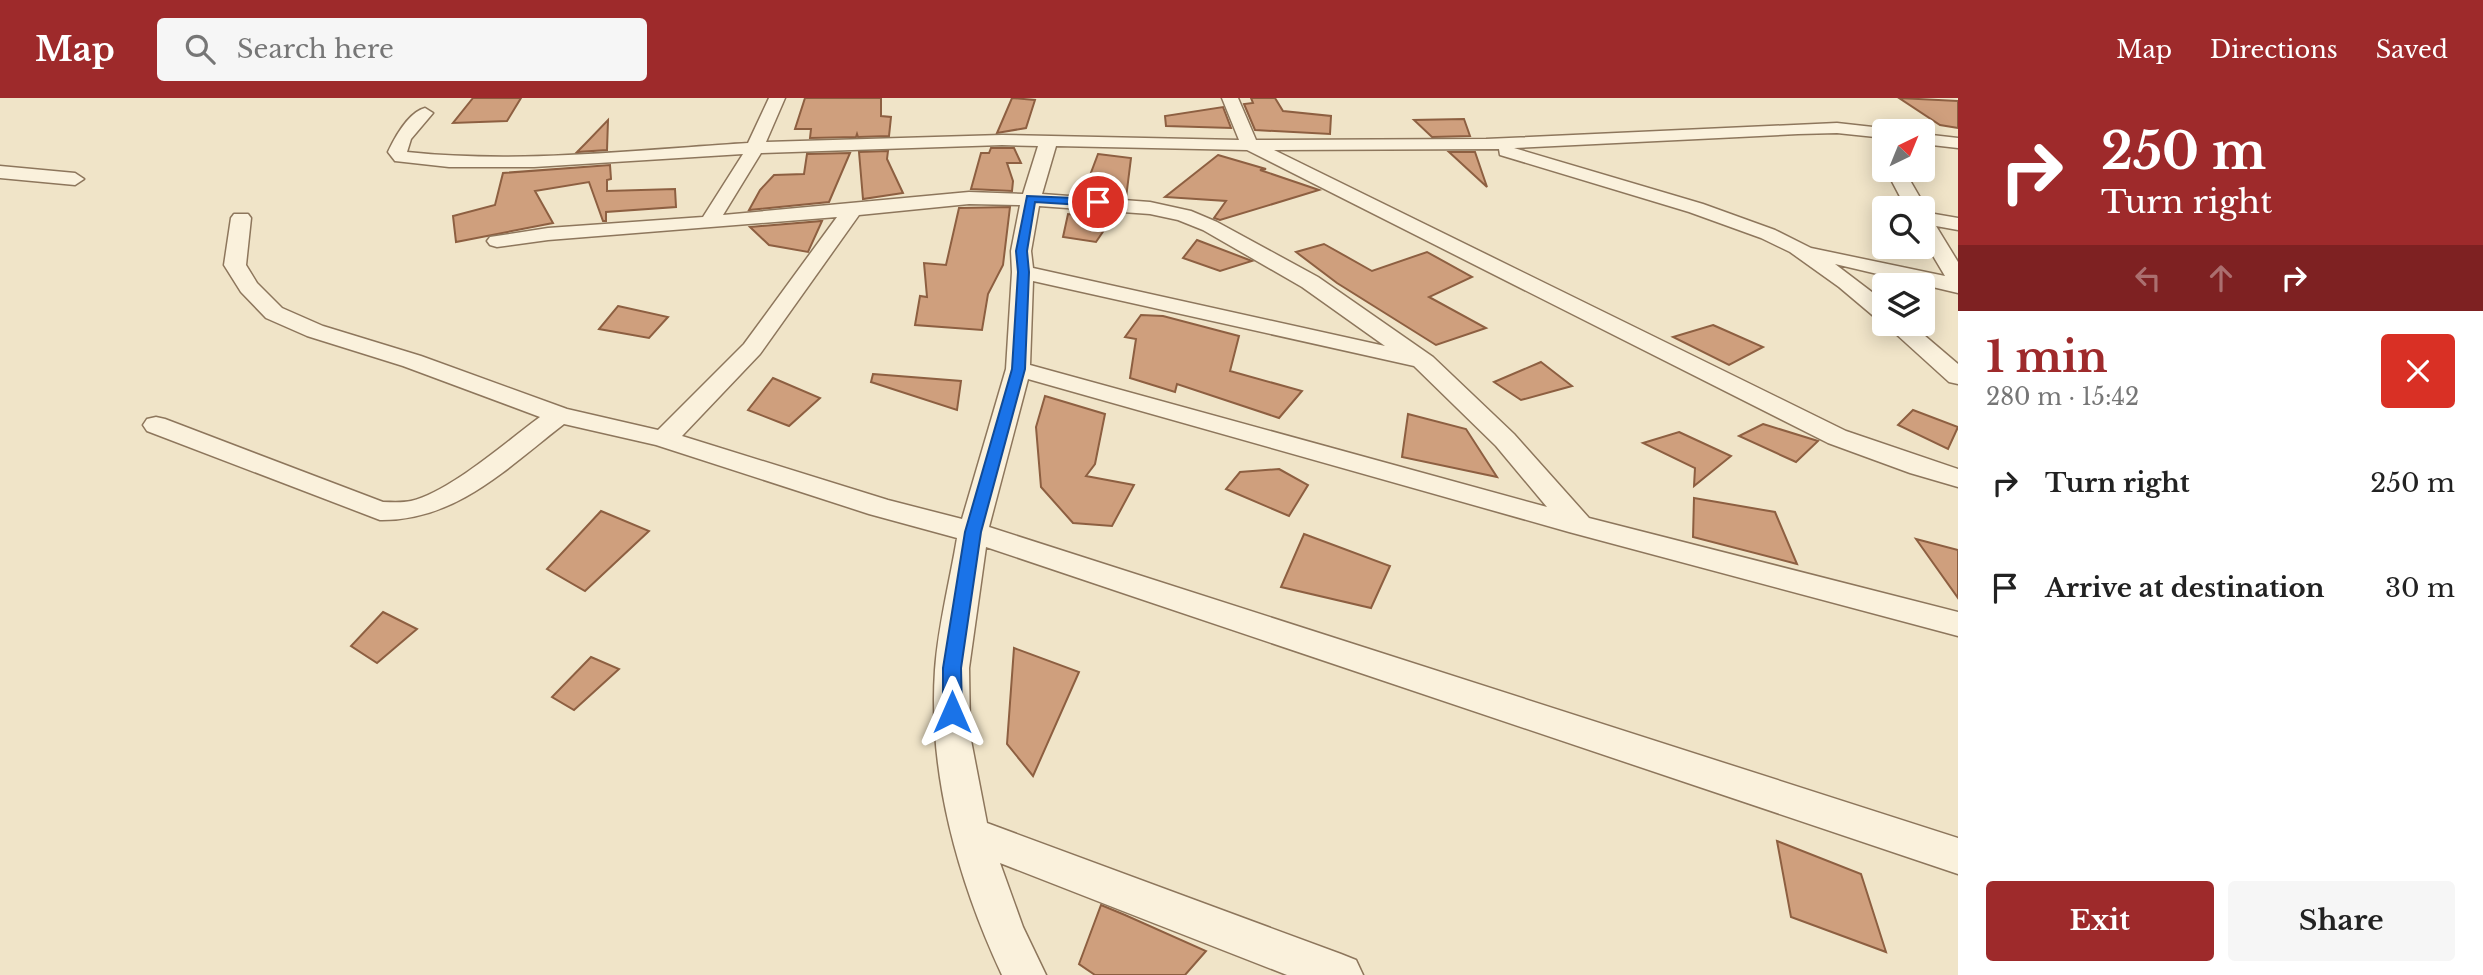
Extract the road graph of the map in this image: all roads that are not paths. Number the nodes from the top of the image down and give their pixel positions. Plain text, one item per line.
1 (777, 98) edge
2 (1230, 98) edge
3 (425, 113) dead end
4 (1872, 132) edge
5 (1936, 141) edge
6 (1048, 142) junction
7 (1486, 144) junction
8 (1958, 144) edge
9 (1250, 145) junction
10 (754, 148) junction
11 (0, 172) edge
12 (75, 179) dead end
13 (1031, 199) junction
14 (853, 209) junction
15 (241, 218) dead end
16 (710, 221) junction
17 (1935, 221) edge
18 (1958, 223) edge
19 (497, 242) dead end
20 (1935, 242) edge
21 (1797, 248) junction
22 (1023, 272) junction
23 (1958, 283) edge
24 (1872, 303) edge
25 (1910, 336) edge
26 (1928, 336) edge
27 (1958, 348) edge
28 (1424, 362) junction
29 (1018, 369) junction
30 (1958, 377) edge
31 (558, 415) junction
32 (156, 425) dead end
33 (664, 439) junction
34 (1958, 478) edge
35 (1579, 525) junction
36 (973, 532) junction
37 (1958, 624) edge
38 (970, 834) junction
39 (1958, 856) edge
40 (1024, 975) edge
41 (1341, 975) edge

1 - 10 street
2 - 9 street
3 - 10 street
4 - 7 street
5 - 8 street
6 - 9 street
6 - 10 street
6 - 13 street
7 - 9 street
7 - 21 street
9 - 34 street
10 - 16 street
11 - 12 street
13 - 14 street
13 - 22 street
13 - 28 street
14 - 16 street
14 - 33 street
15 - 31 street
16 - 19 street
17 - 18 street
20 - 23 street
21 - 23 street
21 - 24 street
22 - 28 street
22 - 29 street
25 - 30 street
26 - 27 street
28 - 35 street
29 - 35 street
29 - 36 street
31 - 32 street
31 - 33 street
33 - 36 street
35 - 37 street
36 - 38 street
36 - 39 street
38 - 40 street
38 - 41 street

